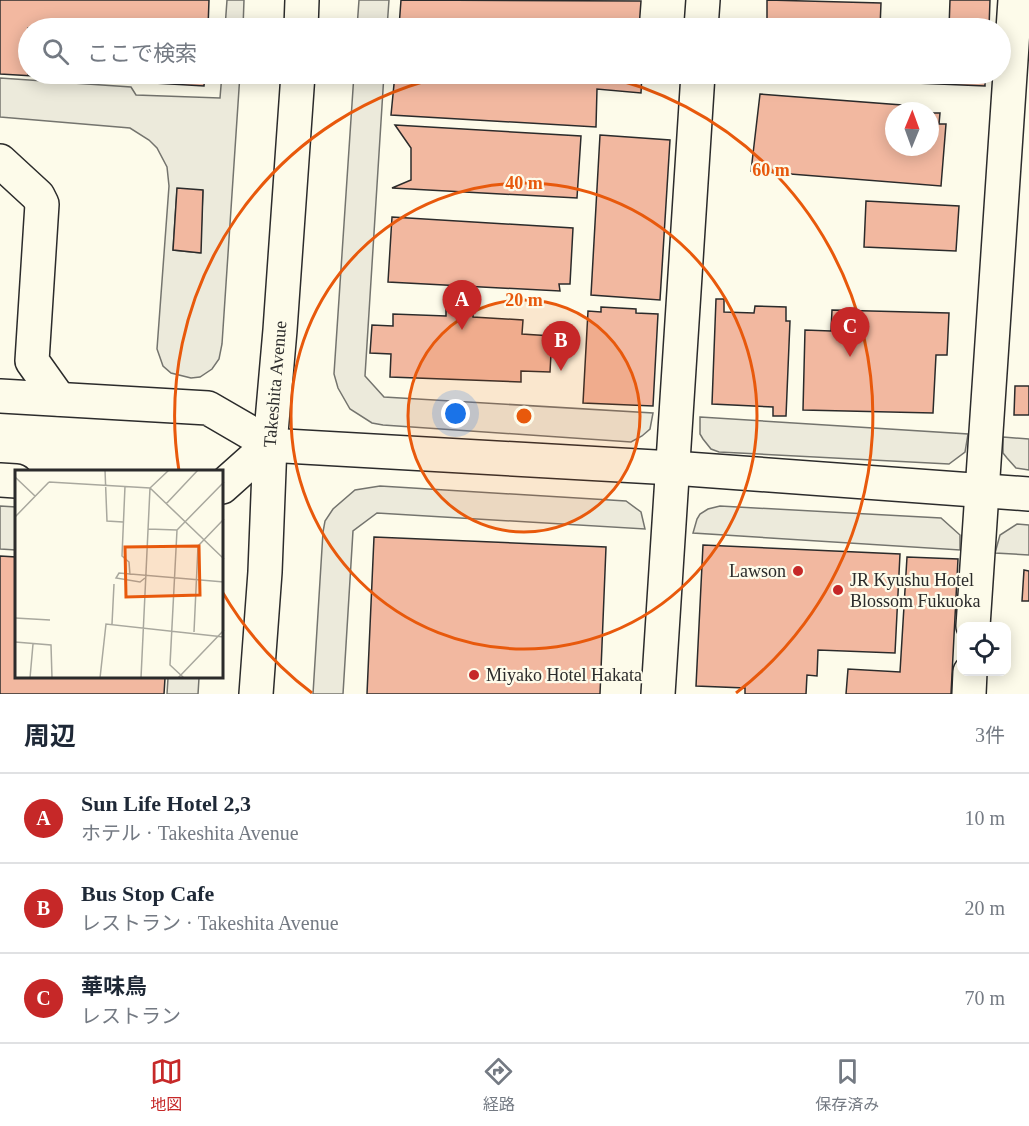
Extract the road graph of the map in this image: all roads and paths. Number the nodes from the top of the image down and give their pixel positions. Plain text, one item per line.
1 (302, 0) edge
2 (703, 0) edge
3 (1015, 0) edge
4 (301, 18) edge
5 (702, 18) edge
6 (1011, 58) edge
7 (297, 84) edge
8 (697, 84) edge
9 (1009, 84) edge
10 (0, 161) edge
11 (0, 396) edge
12 (59, 399) junction
13 (270, 444) junction
14 (674, 468) junction
15 (0, 480) edge
16 (15, 481) edge
17 (224, 485) edge
18 (981, 491) junction
19 (1029, 494) edge
20 (973, 622) edge
21 (970, 676) edge
22 (256, 694) edge
23 (658, 694) edge
24 (969, 694) edge

1 - 4 main road
2 - 5 main road
3 - 6 main road
7 - 13 main road, Takeshita Avenue
8 - 14 main road
9 - 18 main road
10 - 12 main road
11 - 12 main road
12 - 13 main road
13 - 14 main road
13 - 17 main road
13 - 22 main road, Takeshita Avenue
14 - 18 main road
14 - 23 main road
15 - 16 main road
18 - 19 main road
18 - 20 main road
21 - 24 main road

